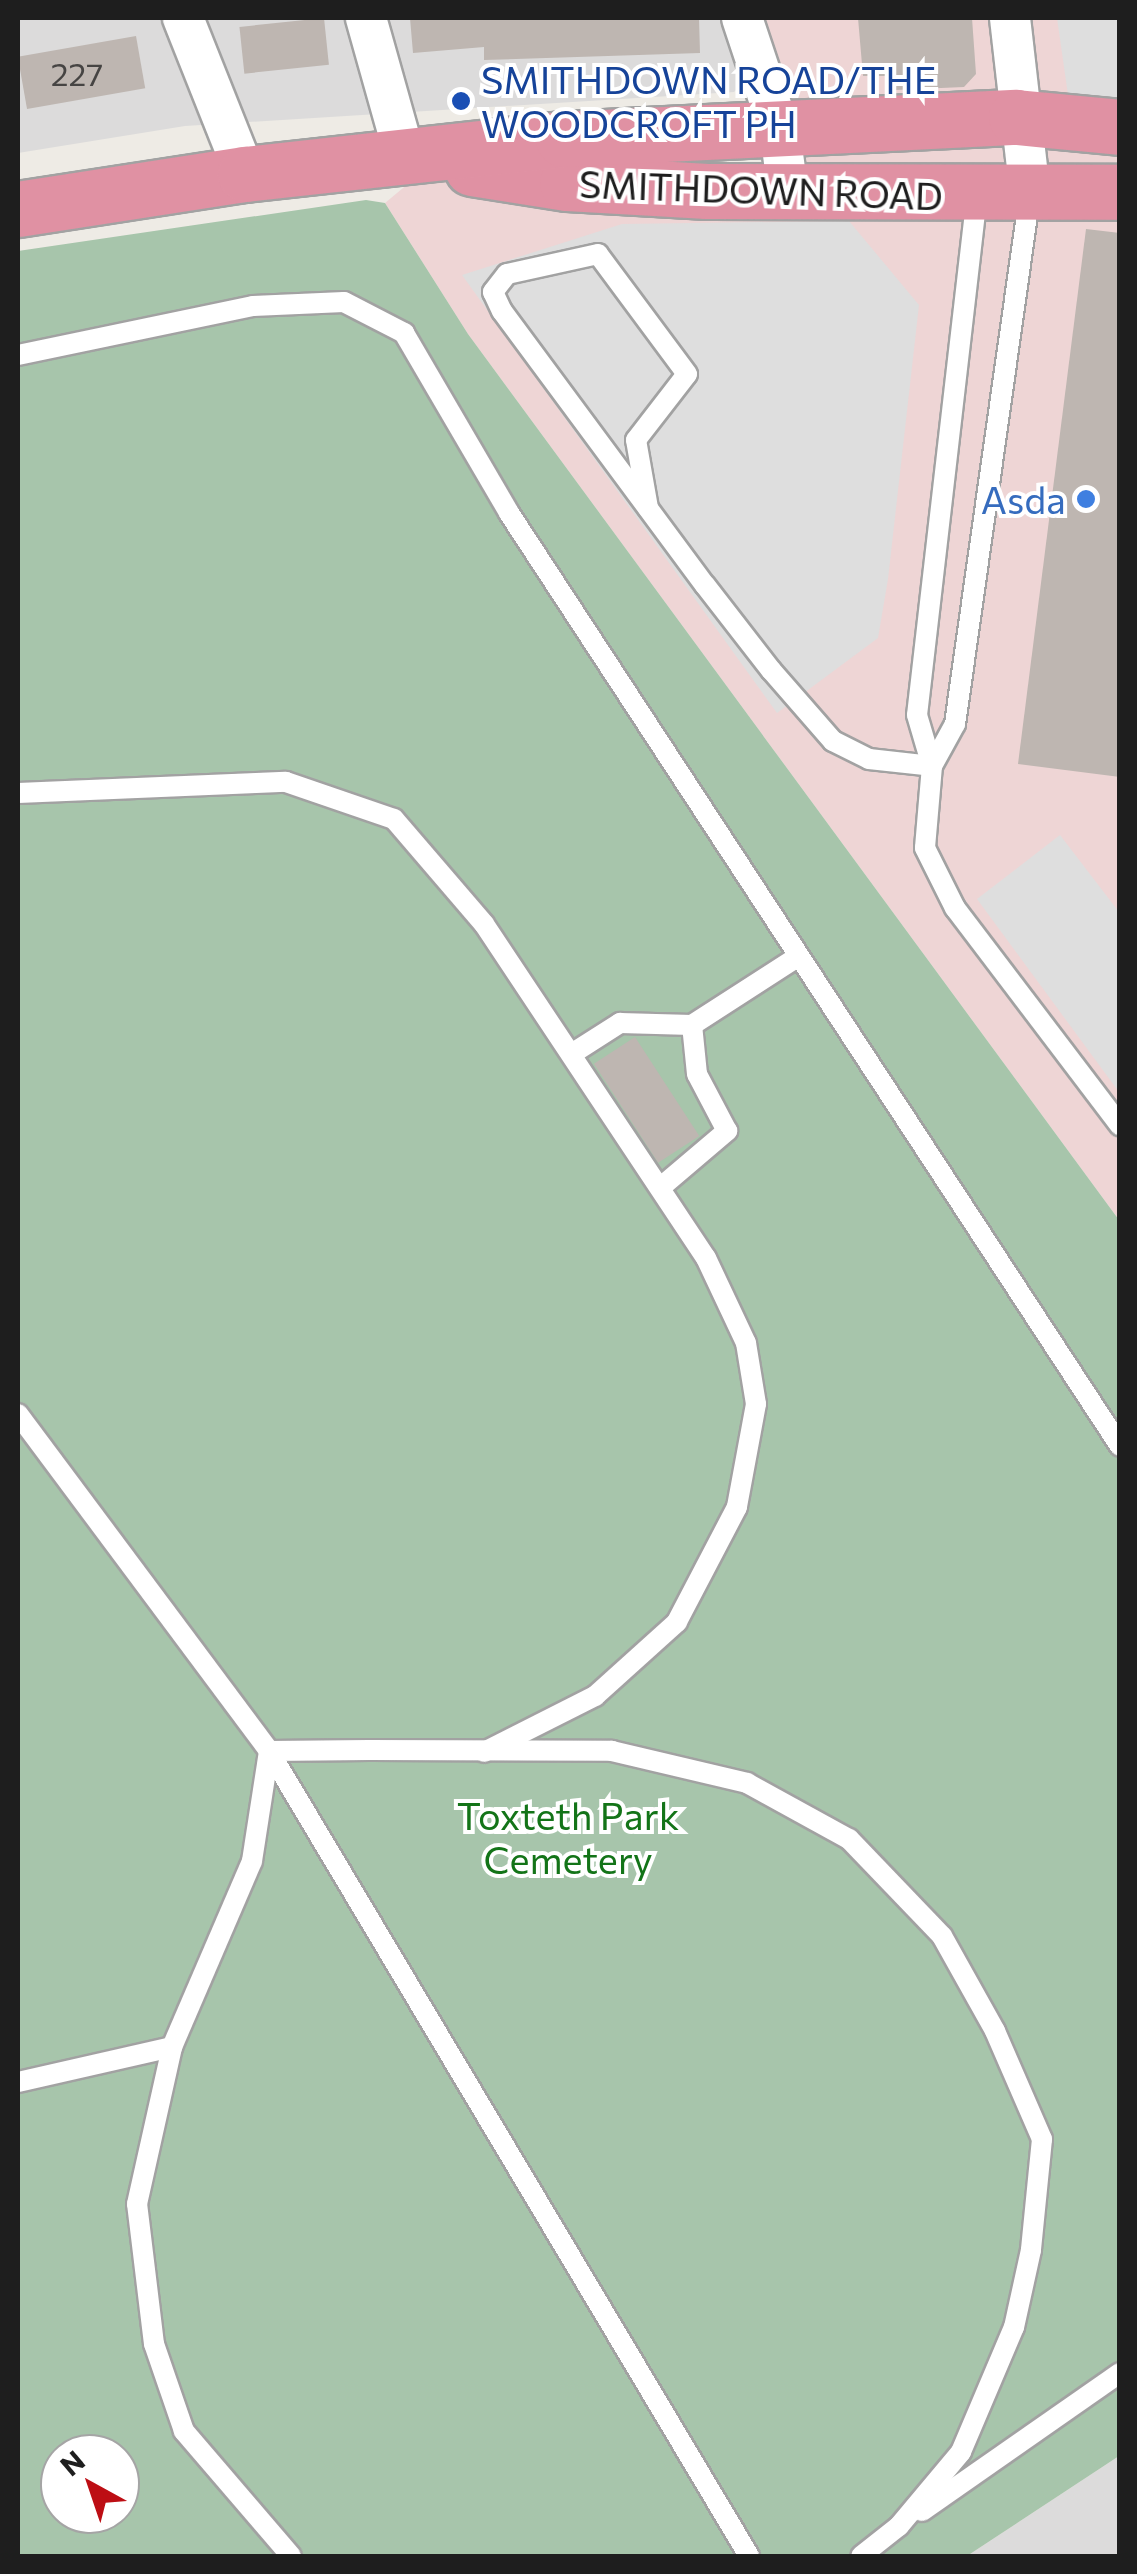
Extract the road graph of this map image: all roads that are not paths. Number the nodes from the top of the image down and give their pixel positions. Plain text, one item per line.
1 (183, 18) edge
2 (366, 18) edge
3 (742, 18) edge
4 (1010, 18) edge
5 (1016, 117) junction
6 (1120, 127) edge
7 (780, 132) junction
8 (405, 156) junction
9 (245, 174) junction
10 (788, 192) junction
11 (1120, 192) edge
12 (1030, 194) junction
13 (976, 195) junction
14 (18, 209) edge
15 (18, 355) edge
16 (648, 508) junction
17 (932, 766) junction
18 (18, 793) edge
19 (799, 956) junction
20 (692, 1025) junction
21 (572, 1053) junction
22 (1120, 1125) edge
23 (661, 1187) junction
24 (18, 1414) edge
25 (1120, 1446) edge
26 (268, 1750) junction
27 (484, 1753) junction
28 (172, 2047) junction
29 (18, 2082) edge
30 (1120, 2372) edge
31 (900, 2526) junction
32 (291, 2556) edge
33 (749, 2556) edge
34 (860, 2556) edge

1 - 9 street
2 - 8 street
3 - 7 street
4 - 5 street
5 - 6 highway, SMITHDOWN ROAD
5 - 7 highway, SMITHDOWN ROAD
5 - 12 street
5 - 13 street
7 - 8 highway, SMITHDOWN ROAD
7 - 10 street
8 - 9 highway, SMITHDOWN ROAD
8 - 10 highway, SMITHDOWN ROAD
9 - 14 highway, SMITHDOWN ROAD
10 - 13 highway, SMITHDOWN ROAD
11 - 12 highway, SMITHDOWN ROAD
12 - 13 highway, SMITHDOWN ROAD
12 - 17 lane
13 - 17 lane
15 - 19 lane
16 - 16 lane
16 - 17 lane
17 - 22 lane
18 - 21 lane
19 - 20 lane
19 - 25 lane
20 - 21 lane
20 - 23 lane
21 - 23 lane
23 - 27 lane
24 - 26 lane
26 - 27 lane
26 - 28 lane
26 - 33 lane
27 - 31 lane
28 - 29 lane
28 - 32 lane
30 - 31 lane
31 - 34 lane

